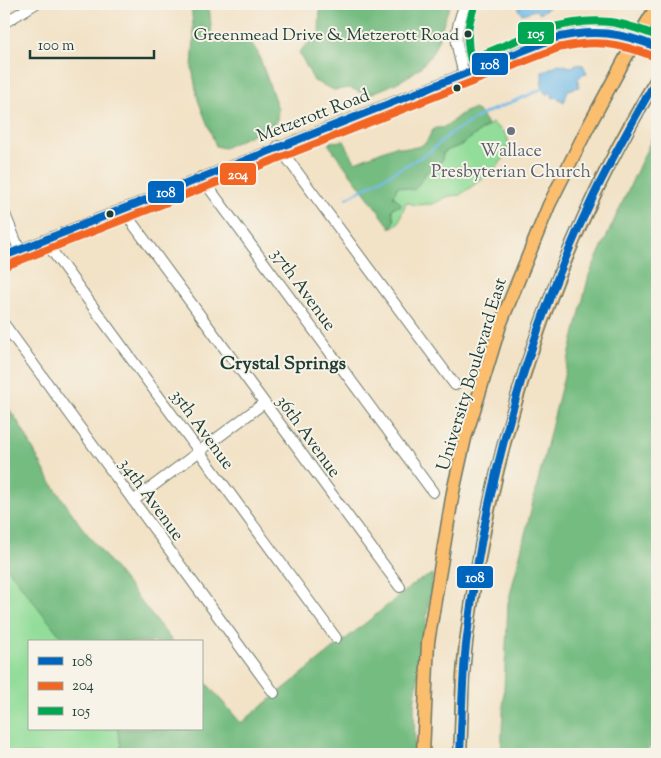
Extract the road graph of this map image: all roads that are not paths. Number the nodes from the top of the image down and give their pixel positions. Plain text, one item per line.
1 (35, 4) edge
2 (465, 4) edge
3 (657, 6) edge
4 (4, 23) edge
5 (657, 39) edge
6 (638, 40) junction
7 (657, 48) edge
8 (464, 74) junction
9 (657, 79) edge
10 (278, 146) junction
11 (201, 177) junction
12 (122, 209) junction
13 (4, 212) edge
14 (44, 240) junction
15 (20, 249) junction
16 (4, 256) edge
17 (4, 324) edge
18 (455, 385) dead end
19 (264, 403) junction
20 (200, 451) junction
21 (433, 492) dead end
22 (133, 500) junction
23 (400, 587) dead end
24 (336, 638) dead end
25 (274, 693) dead end
26 (423, 754) edge
27 (460, 754) edge

1 - 4 street
2 - 8 street
3 - 6 main road, University Boulevard East
5 - 6 street
6 - 7 street
6 - 8 street, Metzerott Road
6 - 26 main road, University Boulevard East
8 - 10 street, Metzerott Road
9 - 27 main road
10 - 11 street, Metzerott Road
10 - 18 street
11 - 12 street, Metzerott Road
11 - 21 street, 37th Avenue
12 - 14 street, Metzerott Road
12 - 19 street, 36th Avenue
13 - 15 street
14 - 15 street, Metzerott Road
14 - 20 street, 35th Avenue
15 - 16 street, Metzerott Road
17 - 22 street, 34th Avenue
19 - 20 street
19 - 23 street, 36th Avenue
20 - 22 street
20 - 24 street, 35th Avenue
22 - 25 street, 34th Avenue

